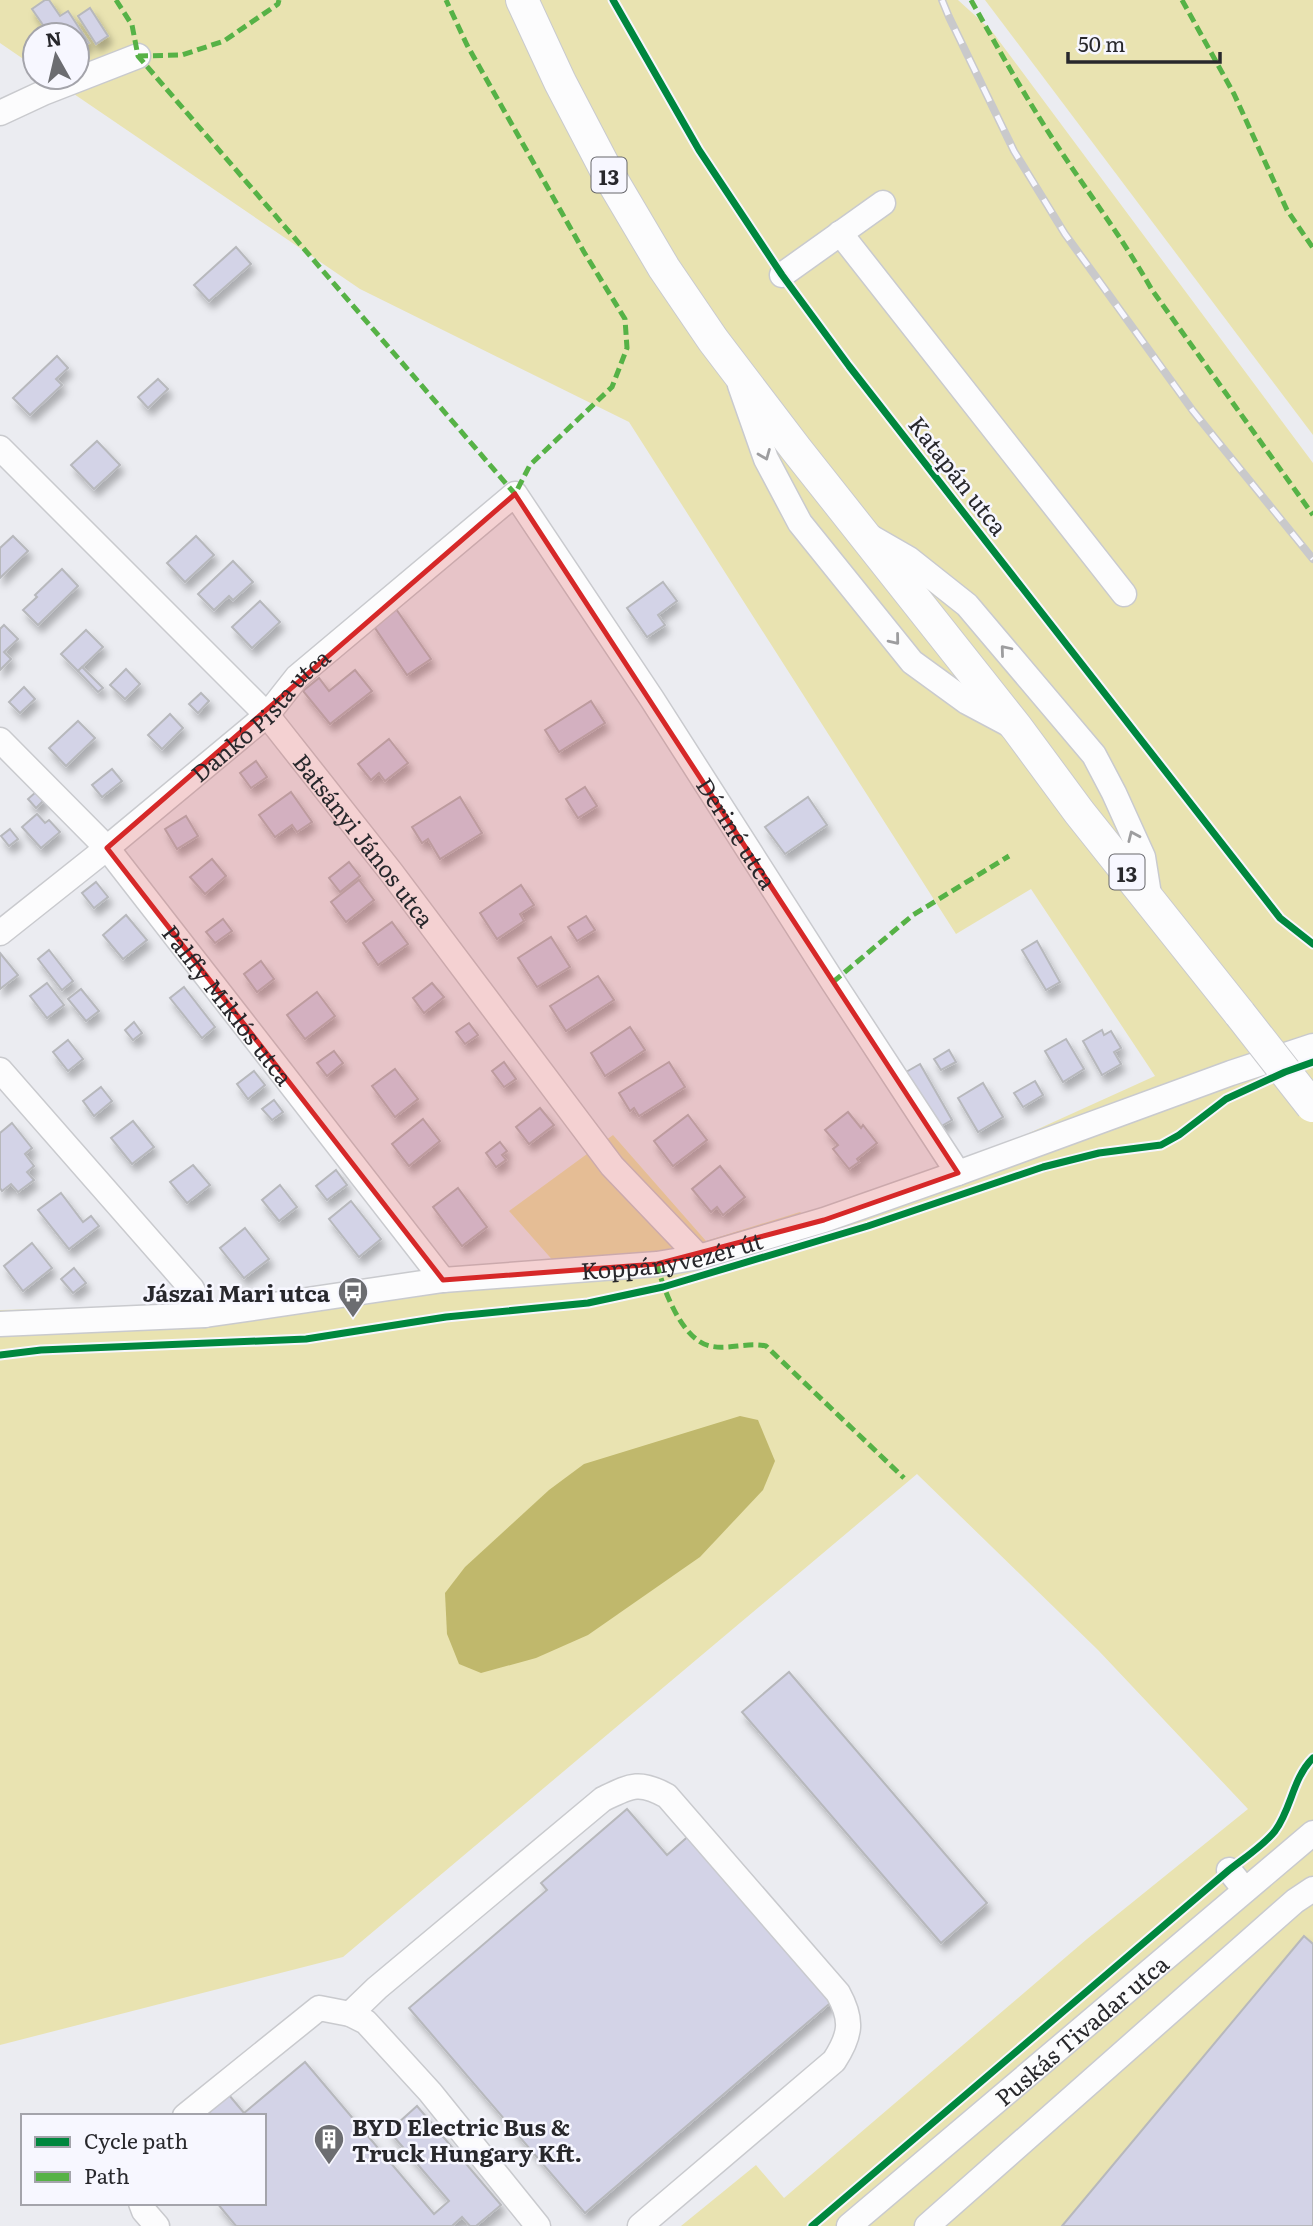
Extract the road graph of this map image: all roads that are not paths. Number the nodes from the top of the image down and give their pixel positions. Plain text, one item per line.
1 (522, 0) edge
2 (138, 56) dead end
3 (0, 113) edge
4 (883, 203) dead end
5 (840, 233) junction
6 (782, 275) dead end
7 (733, 368) junction
8 (0, 448) edge
9 (515, 494) joint
10 (859, 530) junction
11 (1124, 594) dead end
12 (267, 715) junction
13 (1017, 728) junction
14 (0, 740) edge
15 (107, 848) junction
16 (1151, 902) junction
17 (0, 933) edge
18 (1313, 1046) edge
19 (0, 1070) edge
20 (1313, 1107) edge
21 (958, 1173) junction
22 (699, 1257) junction
23 (443, 1280) junction
24 (205, 1315) junction
25 (0, 1324) edge
26 (1313, 1833) edge
27 (1229, 1870) dead end
28 (1313, 1889) edge
29 (1245, 1891) junction
30 (350, 2014) junction
31 (187, 2114) edge
32 (142, 2205) edge
33 (156, 2226) edge
34 (538, 2226) edge
35 (640, 2226) edge
36 (849, 2226) edge
37 (927, 2226) edge

1 - 7 main road, 13
2 - 3 street
4 - 5 street
5 - 6 street
5 - 11 street
7 - 10 main road, 13
7 -> 13 street
8 - 12 street, Batsányi János utca
9 - 12 street, Dankó Pista utca
9 - 21 street, Dériné utca
10 - 13 main road, 13
16 -> 10 street
12 - 15 street, Dankó Pista utca
12 - 22 street, Batsányi János utca
13 - 16 main road, 13
14 - 15 street, Pálffy Miklós utca
15 - 17 street, Dankó Pista utca
15 - 23 street, Pálffy Miklós utca
16 - 20 main road, 13, bridge
18 - 21 street, Koppányvezér út
19 - 24 street
21 - 22 street, Koppányvezér út
22 - 23 street, Koppányvezér út
23 - 24 street, Koppányvezér út
24 - 25 street, Koppányvezér út
26 - 29 street, Puskás Tivadar utca
27 - 29 street
28 - 37 street
29 - 36 street, Puskás Tivadar utca
30 - 31 street
30 - 34 street
30 - 35 street
32 - 33 street

